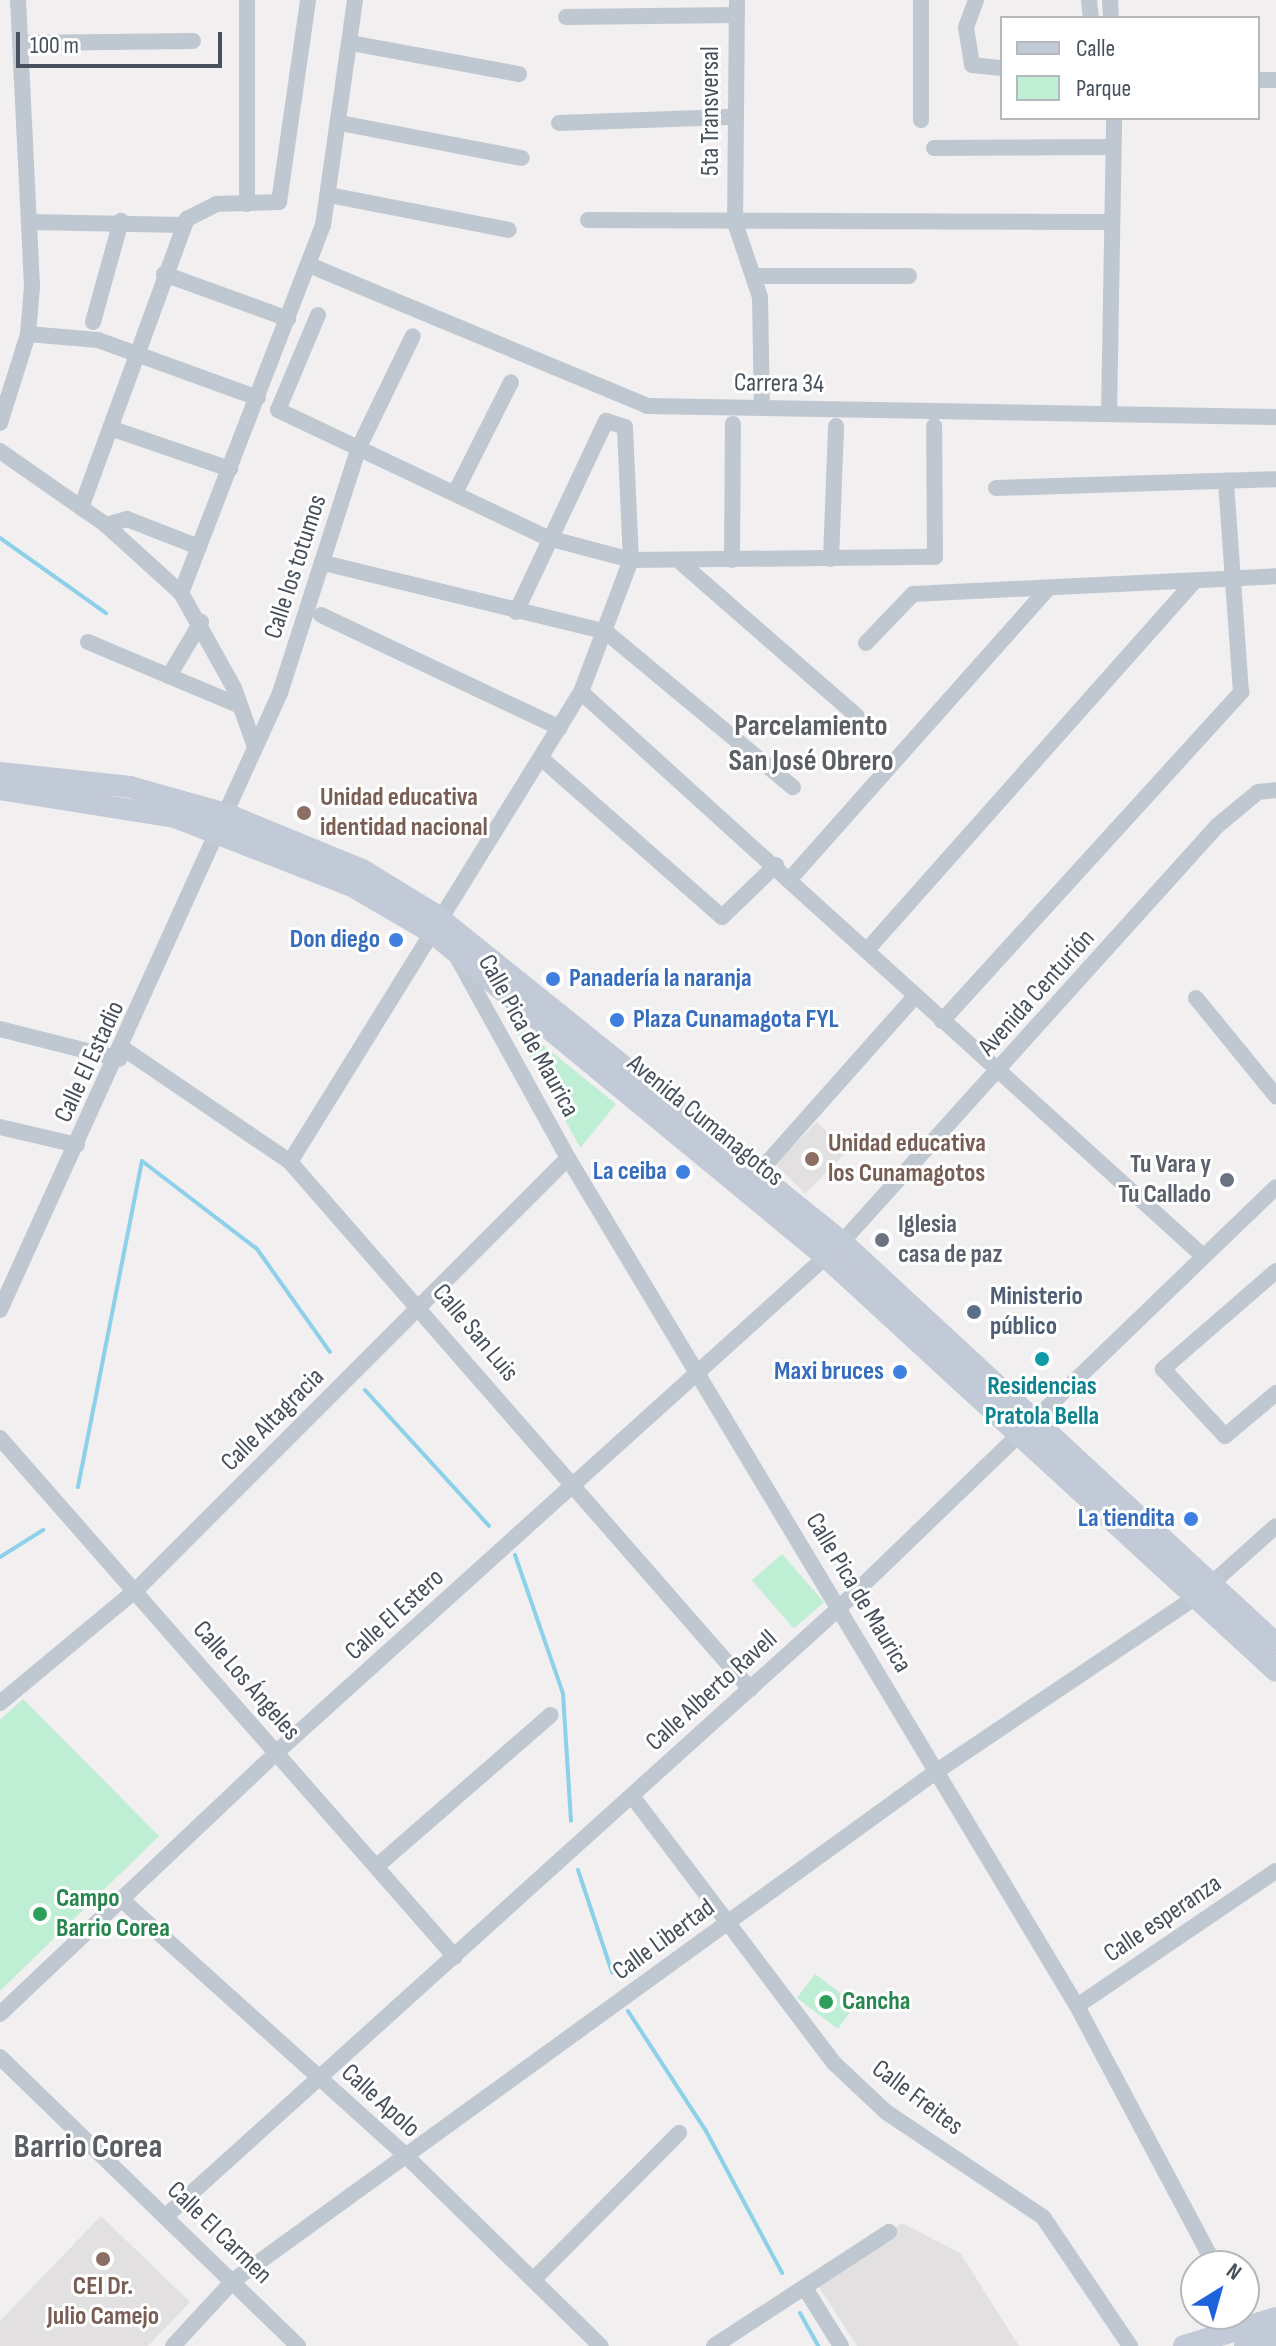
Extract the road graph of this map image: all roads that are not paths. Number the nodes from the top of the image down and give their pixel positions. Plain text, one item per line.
1 (18, 0) edge
2 (247, 0) edge
3 (308, 0) edge
4 (355, 0) edge
5 (921, 0) edge
6 (976, 0) edge
7 (736, 7) edge
8 (566, 17) dead end
9 (193, 41) dead end
10 (23, 43) junction
11 (351, 43) junction
12 (1000, 68) edge
13 (519, 74) dead end
14 (735, 117) junction
15 (921, 120) dead end
16 (1114, 120) edge
17 (340, 123) junction
18 (559, 123) dead end
19 (1113, 147) junction
20 (934, 148) dead end
21 (522, 158) dead end
22 (329, 195) junction
23 (247, 204) junction
24 (588, 220) dead end
25 (121, 221) junction
26 (30, 222) junction
27 (1112, 222) junction
28 (735, 223) junction
29 (183, 225) junction
30 (509, 230) dead end
31 (309, 265) junction
32 (164, 274) junction
33 (755, 276) junction
34 (909, 276) dead end
35 (318, 315) dead end
36 (288, 319) junction
37 (93, 322) dead end
38 (28, 334) junction
39 (413, 336) dead end
40 (137, 351) junction
41 (511, 382) dead end
42 (258, 398) junction
43 (762, 408) junction
44 (1109, 414) junction
45 (1276, 417) edge
46 (0, 423) edge
47 (733, 424) dead end
48 (836, 426) dead end
49 (934, 426) dead end
50 (110, 428) junction
51 (359, 447) junction
52 (0, 451) edge
53 (230, 469) junction
54 (1276, 479) edge
55 (1226, 481) junction
56 (996, 488) dead end
57 (455, 493) junction
58 (81, 508) junction
59 (106, 525) junction
60 (548, 538) junction
61 (199, 547) junction
62 (831, 559) junction
63 (631, 560) junction
64 (678, 560) junction
65 (732, 560) junction
66 (324, 563) junction
67 (1276, 576) edge
68 (1233, 580) junction
69 (1193, 583) junction
70 (1046, 591) junction
71 (181, 593) junction
72 (516, 612) junction
73 (321, 615) dead end
74 (201, 622) junction
75 (606, 632) junction
76 (88, 642) dead end
77 (866, 643) dead end
78 (169, 676) junction
79 (581, 692) junction
80 (240, 706) junction
81 (857, 716) dead end
82 (560, 728) junction
83 (255, 747) junction
84 (541, 758) junction
85 (0, 773) edge
86 (793, 787) dead end
87 (0, 789) edge
88 (1274, 792) edge
89 (223, 823) junction
90 (776, 865) junction
91 (790, 879) junction
92 (437, 926) junction
93 (452, 949) junction
94 (867, 950) junction
95 (915, 996) junction
96 (1196, 998) dead end
97 (942, 1021) junction
98 (0, 1029) edge
99 (122, 1054) junction
100 (998, 1074) junction
101 (1276, 1096) edge
102 (0, 1127) edge
103 (77, 1145) junction
104 (568, 1158) junction
105 (290, 1162) junction
106 (759, 1172) junction
107 (1276, 1187) edge
108 (834, 1250) junction
109 (1202, 1255) junction
110 (1274, 1278) edge
111 (422, 1306) junction
112 (0, 1310) edge
113 (696, 1373) junction
114 (1276, 1393) edge
115 (1027, 1426) junction
116 (0, 1438) edge
117 (573, 1488) junction
118 (1276, 1526) edge
119 (1207, 1589) junction
120 (135, 1591) junction
121 (838, 1609) junction
122 (1276, 1644) edge
123 (1276, 1671) edge
124 (750, 1689) junction
125 (0, 1703) edge
126 (551, 1715) dead end
127 (277, 1752) junction
128 (937, 1771) junction
129 (632, 1796) junction
130 (377, 1866) junction
131 (1276, 1871) edge
132 (121, 1899) junction
133 (728, 1923) junction
134 (455, 1957) junction
135 (1077, 2006) junction
136 (0, 2014) edge
137 (0, 2057) edge
138 (321, 2079) junction
139 (679, 2133) dead end
140 (406, 2156) junction
141 (166, 2216) junction
142 (889, 2232) dead end
143 (1207, 2250) edge
144 (534, 2279) junction
145 (234, 2280) junction
146 (805, 2288) junction
147 (1276, 2318) edge
148 (1254, 2335) edge
149 (173, 2346) edge
150 (298, 2346) edge
151 (601, 2346) edge
152 (714, 2346) edge
153 (841, 2346) edge
154 (1130, 2346) edge
155 (1184, 2346) edge

1 - 10 street
2 - 23 street
3 - 23 street
4 - 11 street
5 - 15 street
6 - 12 street
7 - 8 street
7 - 14 street, 5ta Transversal
9 - 10 street
10 - 26 street
11 - 13 street
11 - 17 street
14 - 18 street
14 - 28 street, 5ta Transversal
16 - 19 street
17 - 21 street
17 - 22 street
19 - 20 street
19 - 27 street
22 - 30 street
22 - 31 street
23 - 29 street
24 - 28 street
25 - 26 street
25 - 29 street
25 - 37 street
26 - 38 street
27 - 28 street
27 - 44 street
28 - 33 street
29 - 32 street
31 - 36 street
31 - 43 street, Carrera 34
32 - 36 street
32 - 40 street
33 - 34 street
33 - 43 street
35 - 51 street
36 - 42 street
38 - 40 street
38 - 46 street
39 - 51 street, Calle los totumos
40 - 42 street
40 - 50 street
41 - 57 street
42 - 53 street
43 - 44 street, Carrera 34
44 - 45 street, Carrera 34
47 - 65 street
48 - 62 street
49 - 62 street
50 - 53 street
50 - 58 street
51 - 57 street
51 - 66 street, Calle los totumos
52 - 58 street
53 - 61 street
54 - 55 street
55 - 56 street
55 - 68 street
57 - 60 street
58 - 59 street
59 - 61 street
59 - 71 street
60 - 63 street
60 - 63 street
60 - 72 street
61 - 71 street
62 - 65 street
63 - 64 street
63 - 75 street
64 - 65 street
64 - 81 street
66 - 72 street
66 - 83 street, Calle los totumos
67 - 68 street
68 - 69 street
68 - 97 street
69 - 70 street
69 - 94 street
70 - 77 street
70 - 91 street
71 - 74 street
72 - 75 street
73 - 82 street
74 - 78 street
74 - 80 street
75 - 79 street
75 - 86 street
76 - 78 street
78 - 80 street
79 - 82 street
79 - 90 street
80 - 83 street
82 - 84 street
83 - 89 street, Calle los totumos
84 - 90 street
84 - 92 street
85 - 89 street, Avenida Cumanagotos
87 - 89 street, Avenida Cumanagotos
88 - 100 street, Avenida Centurión
89 - 92 street, Avenida Cumanagotos
89 - 99 street, Calle El Estadio
90 - 91 street
91 - 94 street
92 - 93 street, Avenida Cumanagotos
92 - 105 street
92 - 106 street, Avenida Cumanagotos
93 - 104 street, Calle Pica de Maurica
93 - 108 street, Avenida Cumanagotos
94 - 95 street
95 - 97 street
95 - 106 street
96 - 101 street
97 - 100 street
98 - 99 street, Calle San Luis
99 - 103 street, Calle El Estadio
99 - 105 street, Calle San Luis
100 - 108 street, Avenida Centurión
100 - 109 street
102 - 103 street
103 - 112 street, Calle El Estadio
104 - 111 street, Calle Altagracia
104 - 113 street, Calle Pica de Maurica
105 - 111 street, Calle San Luis
106 - 108 street, Avenida Cumanagotos
107 - 109 street, Calle Alberto Ravell
108 - 113 street, Calle El Estero
108 - 115 street, Avenida Cumanagotos
109 - 115 street, Calle Alberto Ravell
110 - 114 street
111 - 117 street, Calle San Luis
111 - 120 street, Calle Altagracia
113 - 117 street, Calle El Estero
113 - 121 street, Calle Pica de Maurica
115 - 119 street, Avenida Cumanagotos
115 - 121 street, Calle Alberto Ravell
116 - 120 street, Calle Los Ángeles
117 - 124 street, Calle San Luis
117 - 127 street, Calle El Estero
118 - 119 street, Calle Libertad
119 - 122 street, Avenida Cumanagotos
119 - 123 street, Avenida Cumanagotos
119 - 128 street, Calle Libertad
120 - 125 street, Calle Altagracia
120 - 127 street, Calle Los Ángeles
121 - 124 street, Calle Alberto Ravell
121 - 128 street, Calle Pica de Maurica
124 - 129 street, Calle Alberto Ravell
126 - 130 street
127 - 130 street, Calle Los Ángeles
127 - 132 street, Calle El Estero
128 - 133 street, Calle Libertad
128 - 135 street, Calle Pica de Maurica
129 - 133 street, Calle Freites
129 - 134 street, Calle Alberto Ravell
130 - 134 street, Calle Los Ángeles
131 - 135 street, Calle esperanza
132 - 136 street, Calle El Estero
132 - 138 street, Calle Apolo
133 - 140 street, Calle Libertad
133 - 154 street, Calle Freites
134 - 138 street, Calle Alberto Ravell
135 - 143 street, Calle Pica de Maurica
137 - 141 street, Calle El Carmen
138 - 140 street, Calle Apolo
138 - 141 street, Calle Alberto Ravell
139 - 144 street
140 - 144 street, Calle Apolo
140 - 145 street, Calle Libertad
141 - 145 street, Calle El Carmen
142 - 146 street
144 - 151 street, Calle Apolo
145 - 149 street, Calle Libertad
145 - 150 street, Calle El Carmen
146 - 152 street
146 - 153 street
147 - 148 street
148 - 155 street

